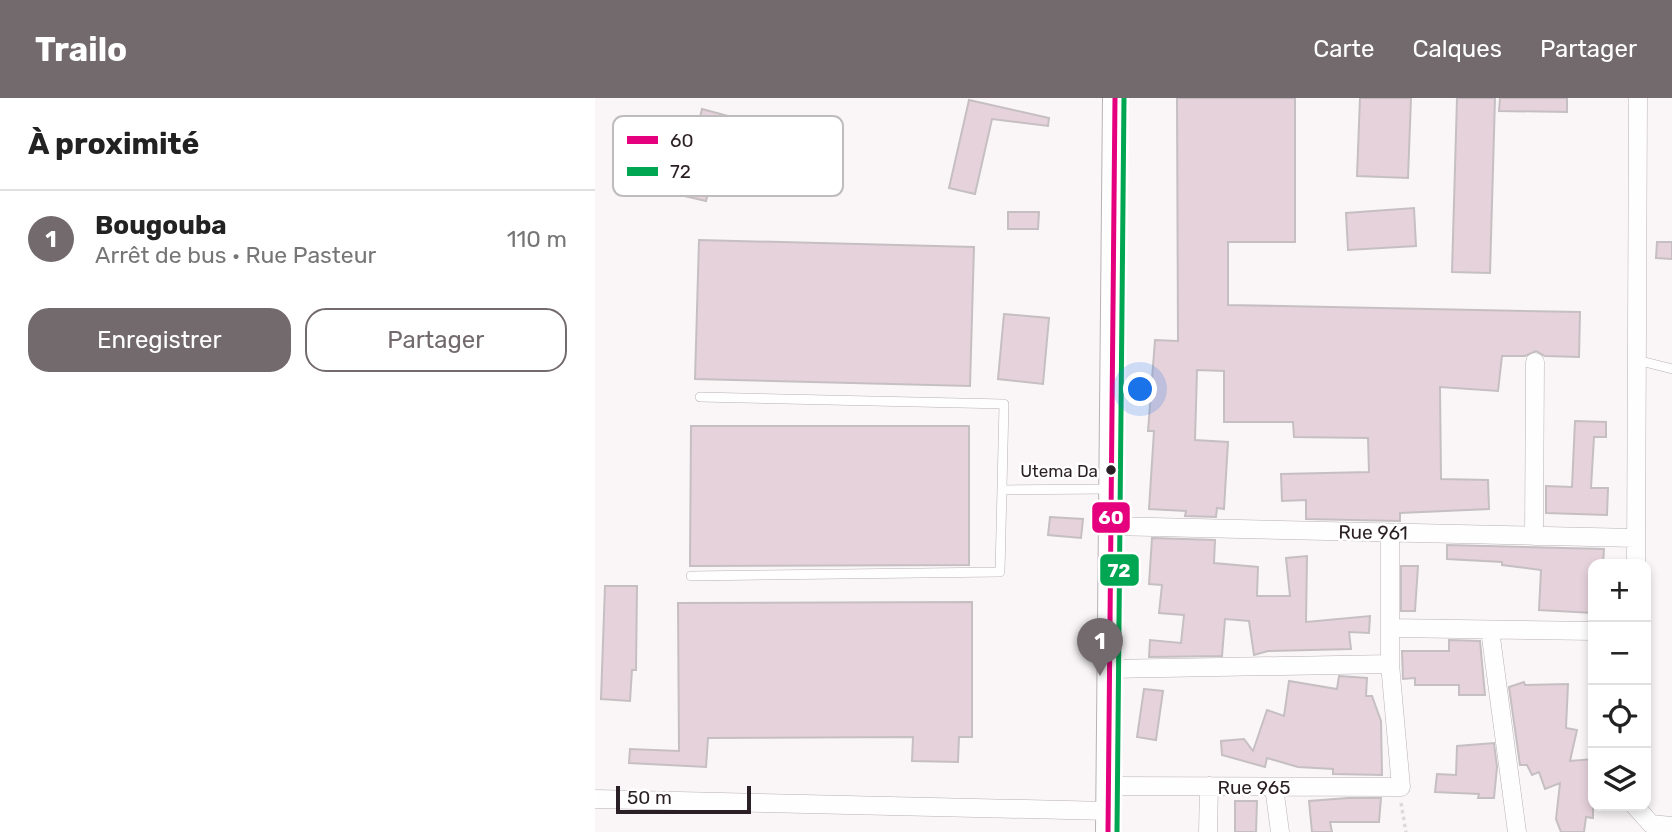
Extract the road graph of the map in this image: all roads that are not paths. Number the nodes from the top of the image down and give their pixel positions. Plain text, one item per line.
1 (1115, 98) edge
2 (1638, 98) edge
3 (1637, 360) junction
4 (1535, 362) dead end
5 (1672, 369) edge
6 (700, 397) dead end
7 (1111, 489) junction
8 (1002, 490) junction
9 (1111, 526) junction
10 (1390, 533) junction
11 (1534, 536) junction
12 (1636, 538) junction
13 (1636, 559) edge
14 (691, 576) dead end
15 (1390, 628) junction
16 (1490, 630) junction
17 (1588, 631) edge
18 (1390, 664) junction
19 (1109, 669) junction
20 (1209, 786) junction
21 (1274, 787) junction
22 (595, 799) edge
23 (1108, 810) edge
24 (1639, 811) edge
25 (1672, 827) edge
26 (1208, 832) edge
27 (1280, 832) edge
28 (1517, 832) edge

1 - 7 main road
2 - 3 street
3 - 5 lane
3 - 12 street
4 - 11 street
6 - 8 lane
7 - 8 lane
7 - 9 main road
8 - 14 lane
9 - 10 street, Rue 961
9 - 19 main road
10 - 11 street, Rue 961
10 - 15 street
11 - 12 street, Rue 961
12 - 13 street
15 - 16 street
15 - 18 street
16 - 17 street
16 - 28 street
18 - 19 street
18 - 21 street, Rue 965
19 - 23 main road
20 - 21 street, Rue 965
20 - 23 street, Rue 965
20 - 26 street
21 - 27 street
22 - 23 street, Rue 965
24 - 25 street

